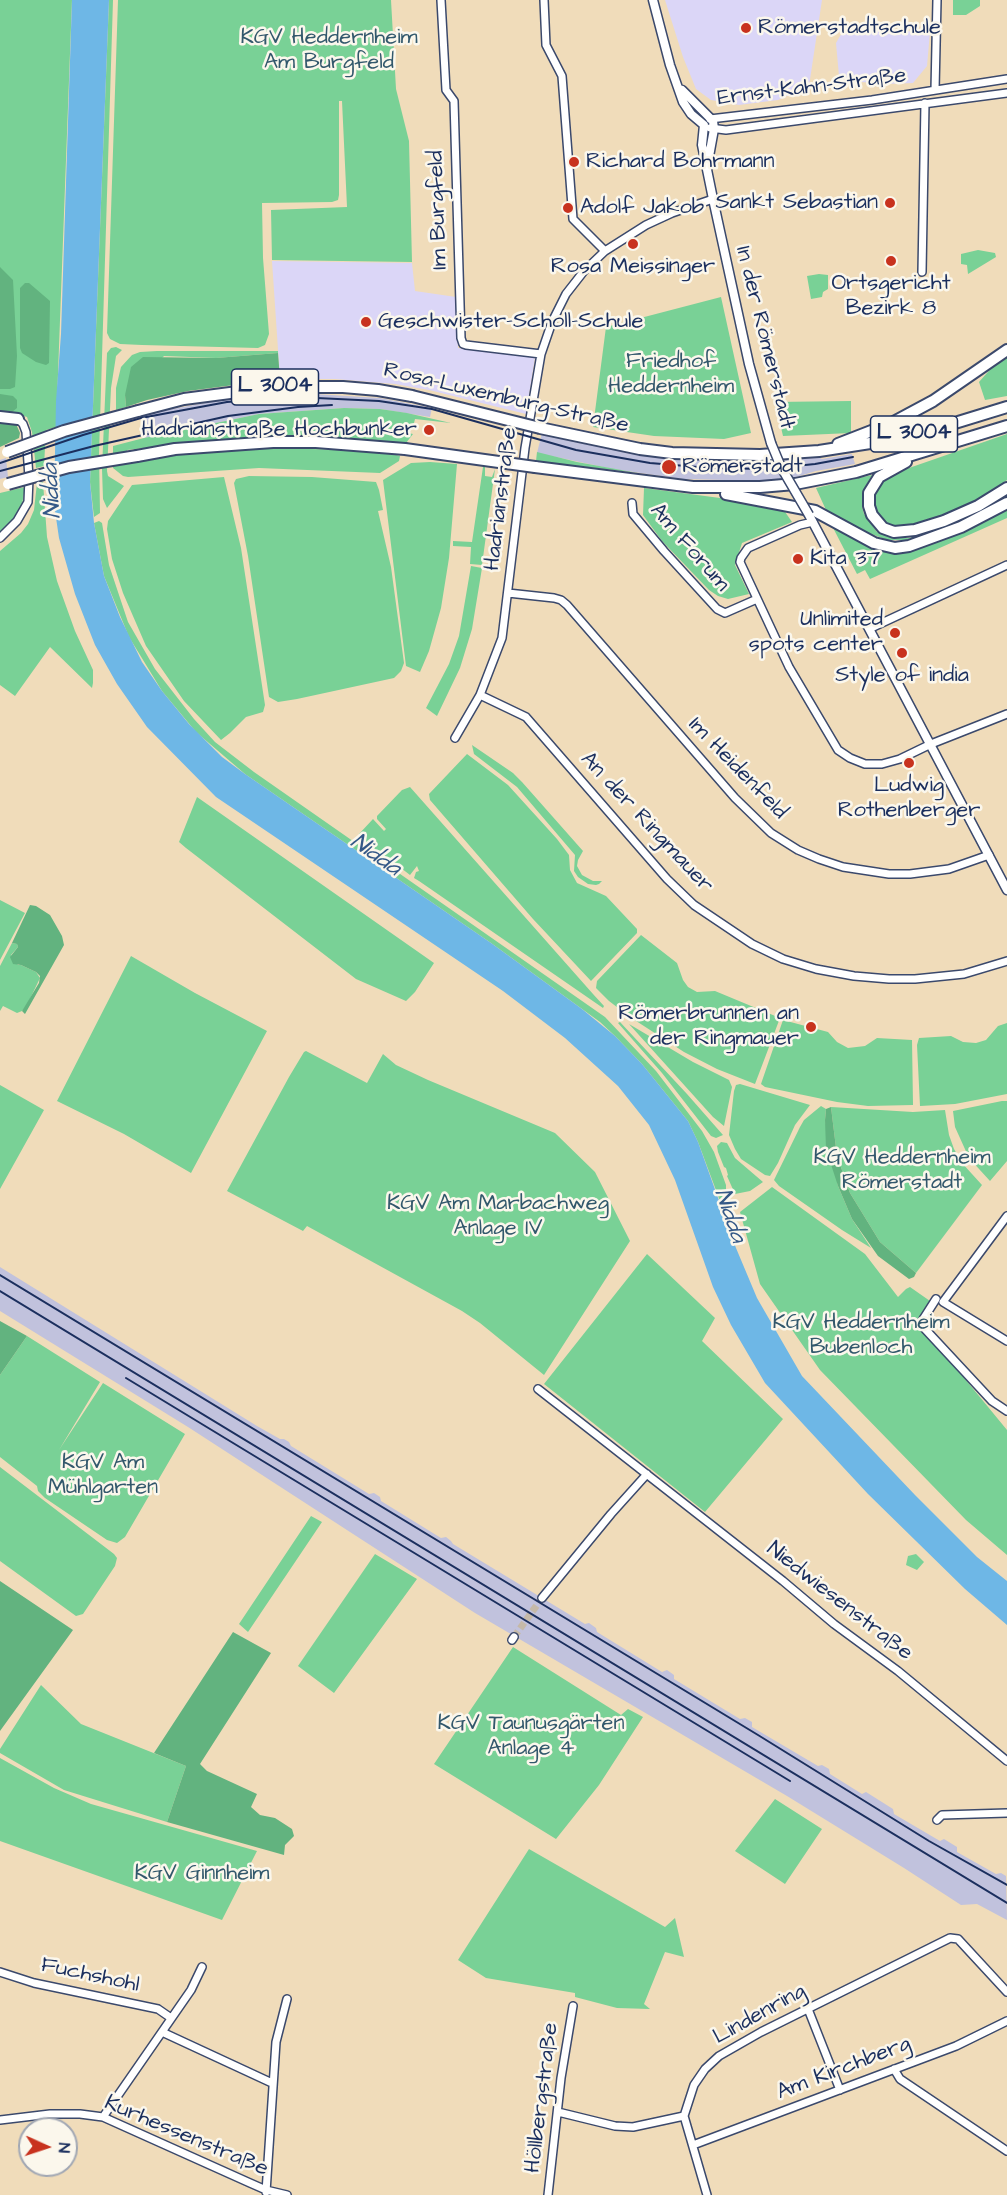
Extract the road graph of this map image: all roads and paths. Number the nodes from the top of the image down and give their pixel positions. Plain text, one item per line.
1 (441, 0) edge
2 (544, 0) edge
3 (653, 0) edge
4 (937, 0) edge
5 (1007, 79) edge
6 (676, 81) junction
7 (934, 90) junction
8 (1007, 93) edge
9 (925, 104) junction
10 (712, 119) junction
11 (704, 125) junction
12 (714, 129) junction
13 (707, 169) junction
14 (712, 200) junction
15 (605, 251) junction
16 (922, 272) dead end
17 (1007, 350) edge
18 (541, 354) junction
19 (1007, 407) edge
20 (0, 417) edge
21 (18, 419) joint
22 (1007, 426) edge
23 (936, 447) junction
24 (819, 451) junction
25 (3, 453) edge
26 (4, 485) edge
27 (693, 487) junction
28 (1007, 488) edge
29 (632, 503) dead end
30 (1007, 503) edge
31 (811, 518) junction
32 (0, 538) edge
33 (1007, 565) edge
34 (508, 593) junction
35 (757, 599) junction
36 (871, 628) junction
37 (480, 695) junction
38 (1007, 714) edge
39 (455, 738) dead end
40 (931, 744) junction
41 (988, 855) junction
42 (1007, 890) edge
43 (1007, 961) edge
44 (1007, 1216) edge
45 (939, 1300) junction
46 (1007, 1341) edge
47 (538, 1389) dead end
48 (1007, 1411) edge
49 (647, 1474) junction
50 (542, 1598) tunnel mouth
51 (1007, 1761) edge
52 (1007, 1813) edge
53 (937, 1820) dead end
54 (202, 1967) dead end
55 (0, 1972) edge
56 (1007, 1992) edge
57 (287, 1999) dead end
58 (573, 2006) dead end
59 (808, 2008) junction
60 (171, 2019) junction
61 (1007, 2021) edge
62 (162, 2032) junction
63 (894, 2069) junction
64 (272, 2083) junction
65 (840, 2090) junction
66 (558, 2112) junction
67 (684, 2116) junction
68 (103, 2117) junction
69 (0, 2120) edge
70 (693, 2145) junction
71 (1007, 2151) edge
72 (266, 2193) edge
73 (287, 2195) edge
74 (548, 2195) edge
75 (707, 2195) edge

1 - 18 street, Im Burgfeld
2 - 15 street
3 - 6 street
4 - 7 street, Ernst-Kahn-Straße
5 - 7 street, Ernst-Kahn-Straße
6 - 10 street
6 - 11 street
7 - 10 street, Ernst-Kahn-Straße
8 - 9 street, Ernst-Kahn-Straße
9 - 12 street, Ernst-Kahn-Straße
9 - 16 street, Ernst-Kahn-Straße
10 - 11 street, Ernst-Kahn-Straße
10 - 12 street, In der Römerstadt
11 - 12 street, Ernst-Kahn-Straße
11 - 13 street, In der Römerstadt
12 - 13 street, In der Römerstadt
13 - 14 street, In der Römerstadt
14 - 15 street, Hadrianstraße
14 - 31 street, In der Römerstadt, bridge
15 - 18 street, Hadrianstraße
17 - 24 highway
18 - 34 street, Hadrianstraße
19 - 24 highway, Rosa-Luxemburg-Straße / L 3004
20 - 21 highway
21 - 32 street
22 - 23 highway, L 3004
23 - 27 highway, L 3004
23 - 28 highway
24 - 25 highway, Rosa-Luxemburg-Straße / L 3004, bridge
26 - 27 highway, L 3004, bridge
27 - 30 highway
29 - 35 street, Am Forum
31 - 35 street, Am Forum
31 - 36 street, In der Römerstadt
33 - 36 street
34 - 37 street, Hadrianstraße
34 - 41 street, Im Heidenfeld
35 - 40 street, Am Forum
36 - 40 street, In der Römerstadt
37 - 39 street, Hadrianstraße
37 - 43 street, An der Ringmauer
38 - 40 street, Am Forum
40 - 41 street, In der Römerstadt
41 - 42 street, In der Römerstadt
44 - 45 street
45 - 46 street
45 - 48 street
47 - 49 street, Niedwiesenstraße
49 - 50 street
49 - 51 street, Niedwiesenstraße
52 - 53 street
54 - 60 street
55 - 60 street, Fuchshohl
56 - 59 street, Lindenring
57 - 64 street
58 - 66 street, Höllbergstraße
59 - 65 street
59 - 67 street, Lindenring
60 - 62 street
61 - 63 street, Am Kirchberg
62 - 64 street
62 - 68 street
63 - 65 street, Am Kirchberg
63 - 71 street
64 - 72 street
65 - 70 street, Am Kirchberg
66 - 67 street
66 - 74 street, Höllbergstraße
67 - 70 street
68 - 69 street, Kurhessenstraße
68 - 72 street, Kurhessenstraße
70 - 75 street
72 - 73 street, Kurhessenstraße

